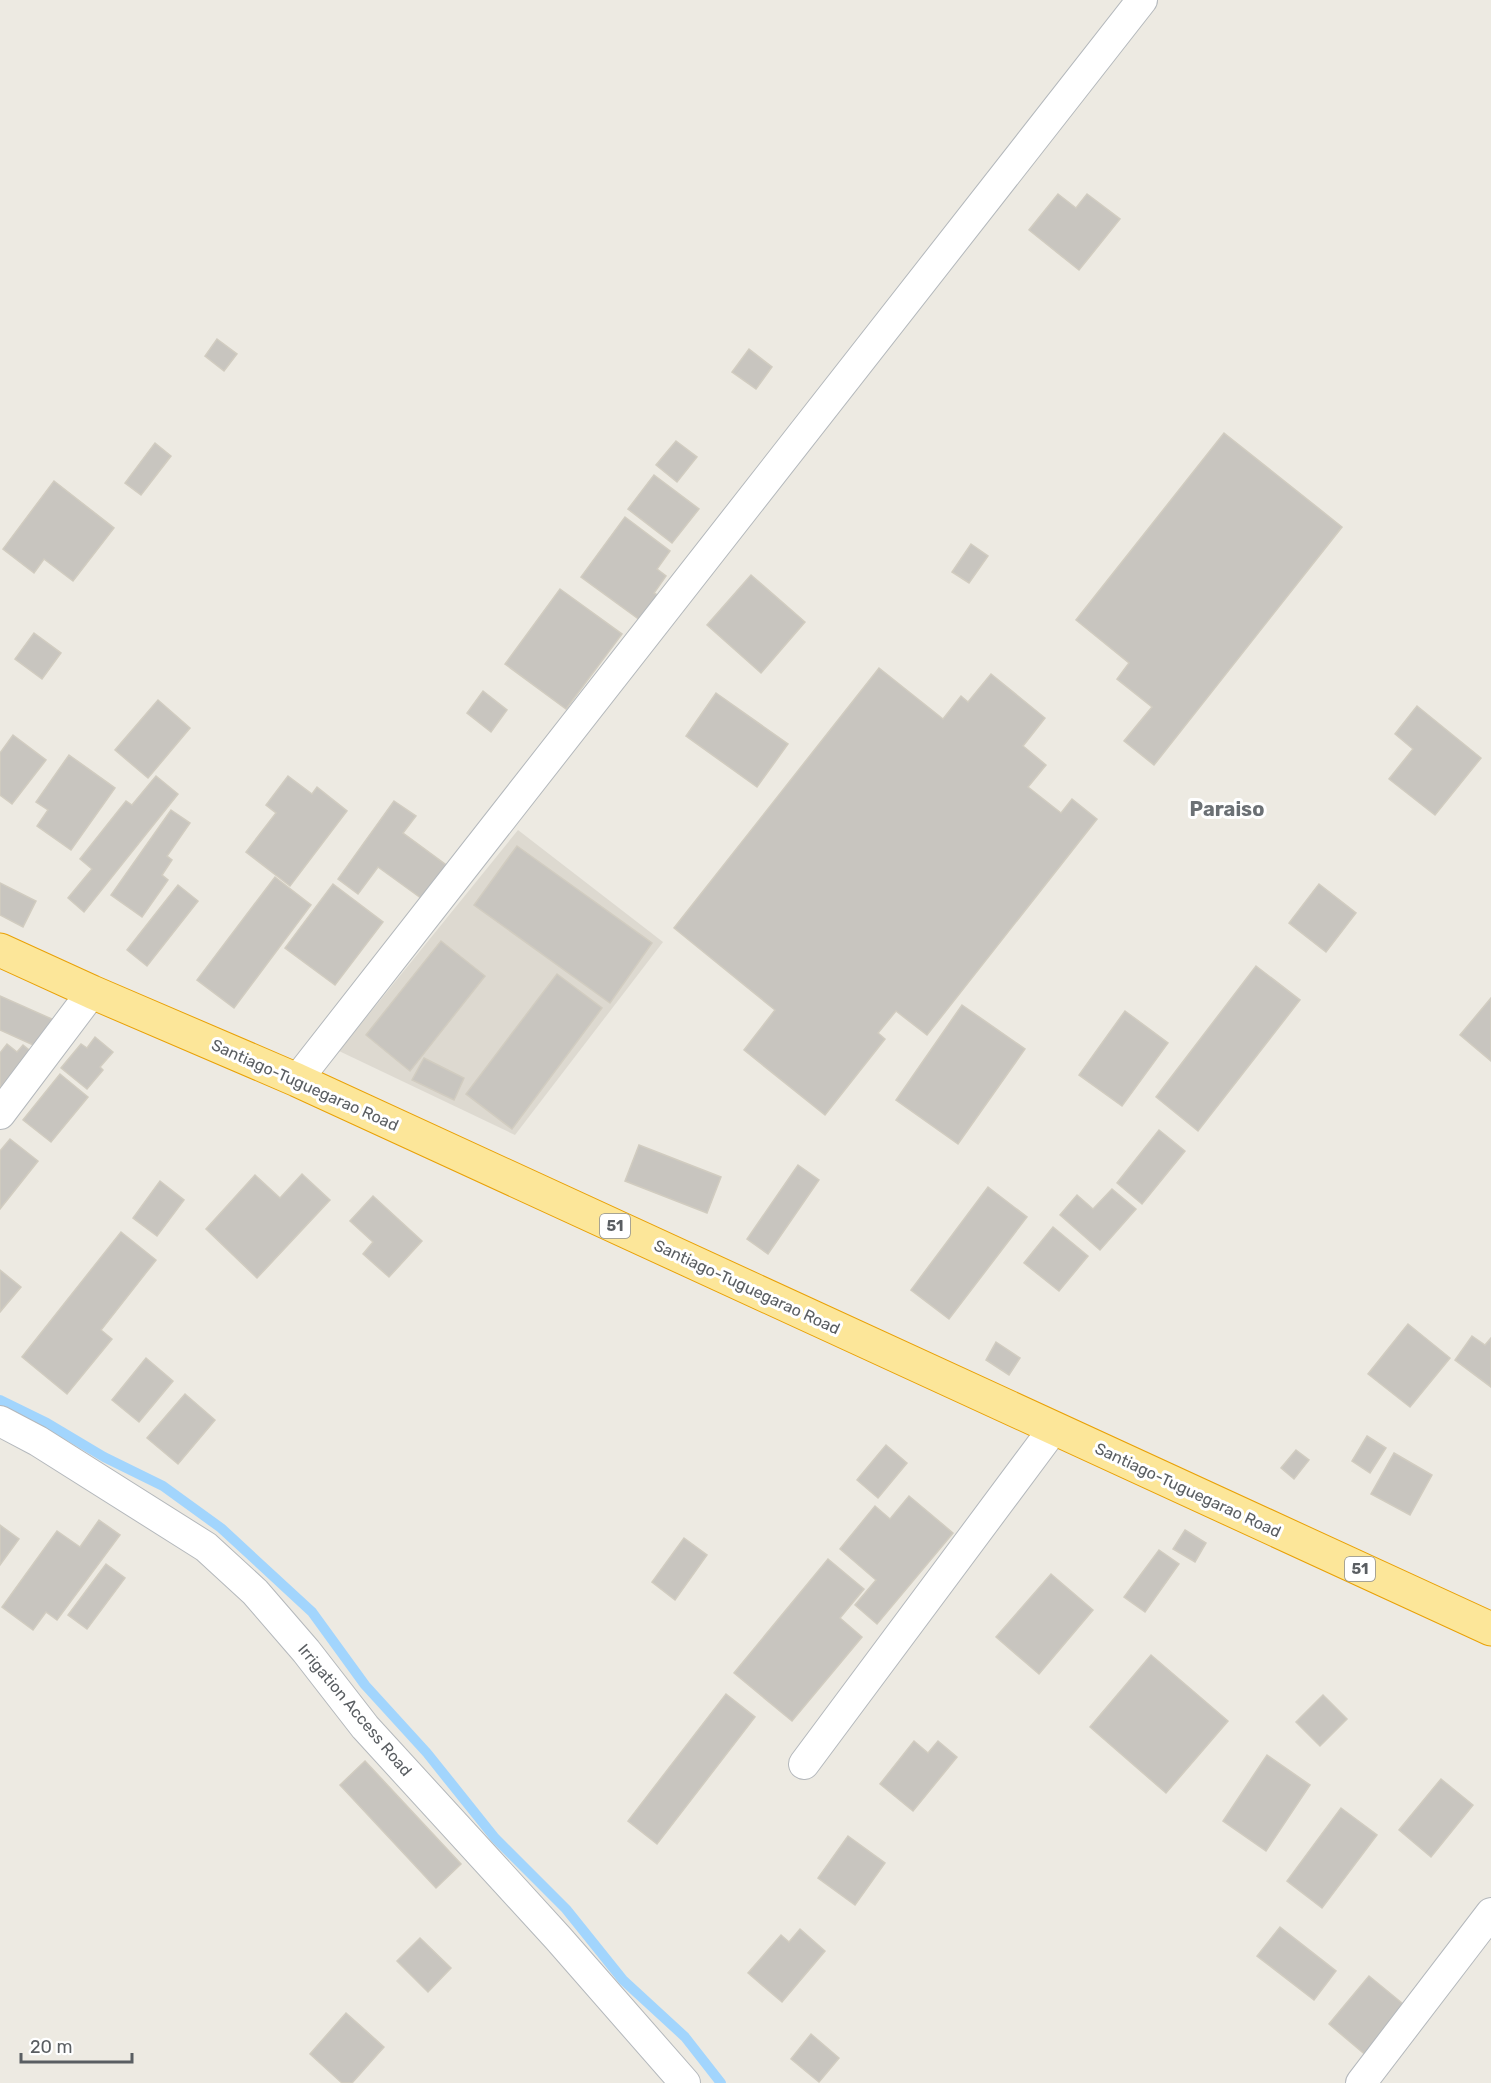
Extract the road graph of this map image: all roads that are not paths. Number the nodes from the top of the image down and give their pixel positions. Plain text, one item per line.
1 (1142, 0) edge
2 (0, 950) edge
3 (92, 992) junction
4 (297, 1080) junction
5 (0, 1114) edge
6 (0, 1421) edge
7 (1054, 1428) junction
8 (1491, 1629) edge
9 (804, 1764) dead end
10 (1491, 1913) edge
11 (685, 2083) edge
12 (1361, 2083) edge

1 - 4 street
2 - 3 highway, Santiago-Tuguegarao Road / 51
3 - 4 highway, Santiago-Tuguegarao Road / 51
3 - 5 street
4 - 7 highway, Santiago-Tuguegarao Road / 51
6 - 11 street, Irrigation Access Road
7 - 8 highway, Santiago-Tuguegarao Road / 51
7 - 9 street
10 - 12 street

